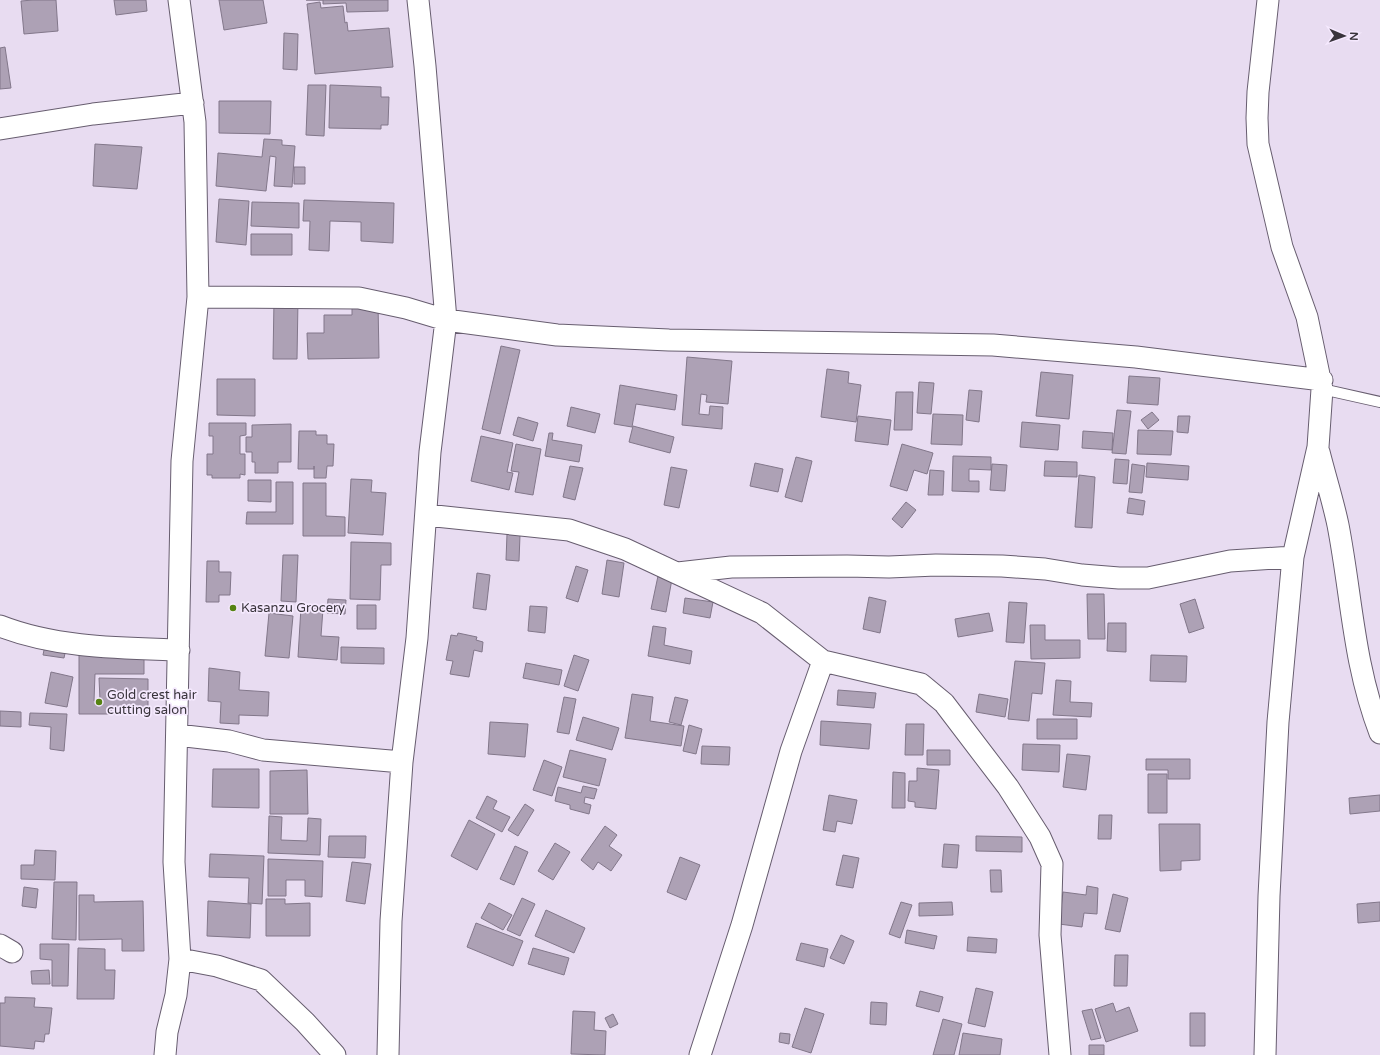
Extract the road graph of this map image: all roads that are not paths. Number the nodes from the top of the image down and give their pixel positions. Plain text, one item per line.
1 (179, 0) edge
2 (418, 0) edge
3 (1268, 0) edge
4 (193, 103) junction
5 (0, 129) edge
6 (198, 297) junction
7 (446, 320) junction
8 (1322, 385) junction
9 (1380, 402) edge
10 (1318, 447) junction
11 (426, 515) junction
12 (1293, 557) junction
13 (678, 573) junction
14 (0, 626) edge
15 (178, 650) junction
16 (823, 661) junction
17 (1380, 732) edge
18 (177, 735) junction
19 (402, 762) junction
20 (180, 959) junction
21 (165, 1055) edge
22 (335, 1055) edge
23 (388, 1055) edge
24 (700, 1055) edge
25 (1060, 1055) edge
26 (1264, 1055) edge

1 - 4 street
2 - 7 street
3 - 8 street
4 - 5 street
4 - 6 street
6 - 7 street
6 - 15 street
7 - 8 street
7 - 11 street
8 - 9 lane
8 - 10 street
10 - 12 street
10 - 17 street
11 - 13 street
11 - 19 street
12 - 13 street
12 - 26 street
13 - 16 street
14 - 15 street
15 - 18 street
16 - 24 street
16 - 25 street
18 - 19 street
18 - 20 street
19 - 23 street
20 - 21 street
20 - 22 street

